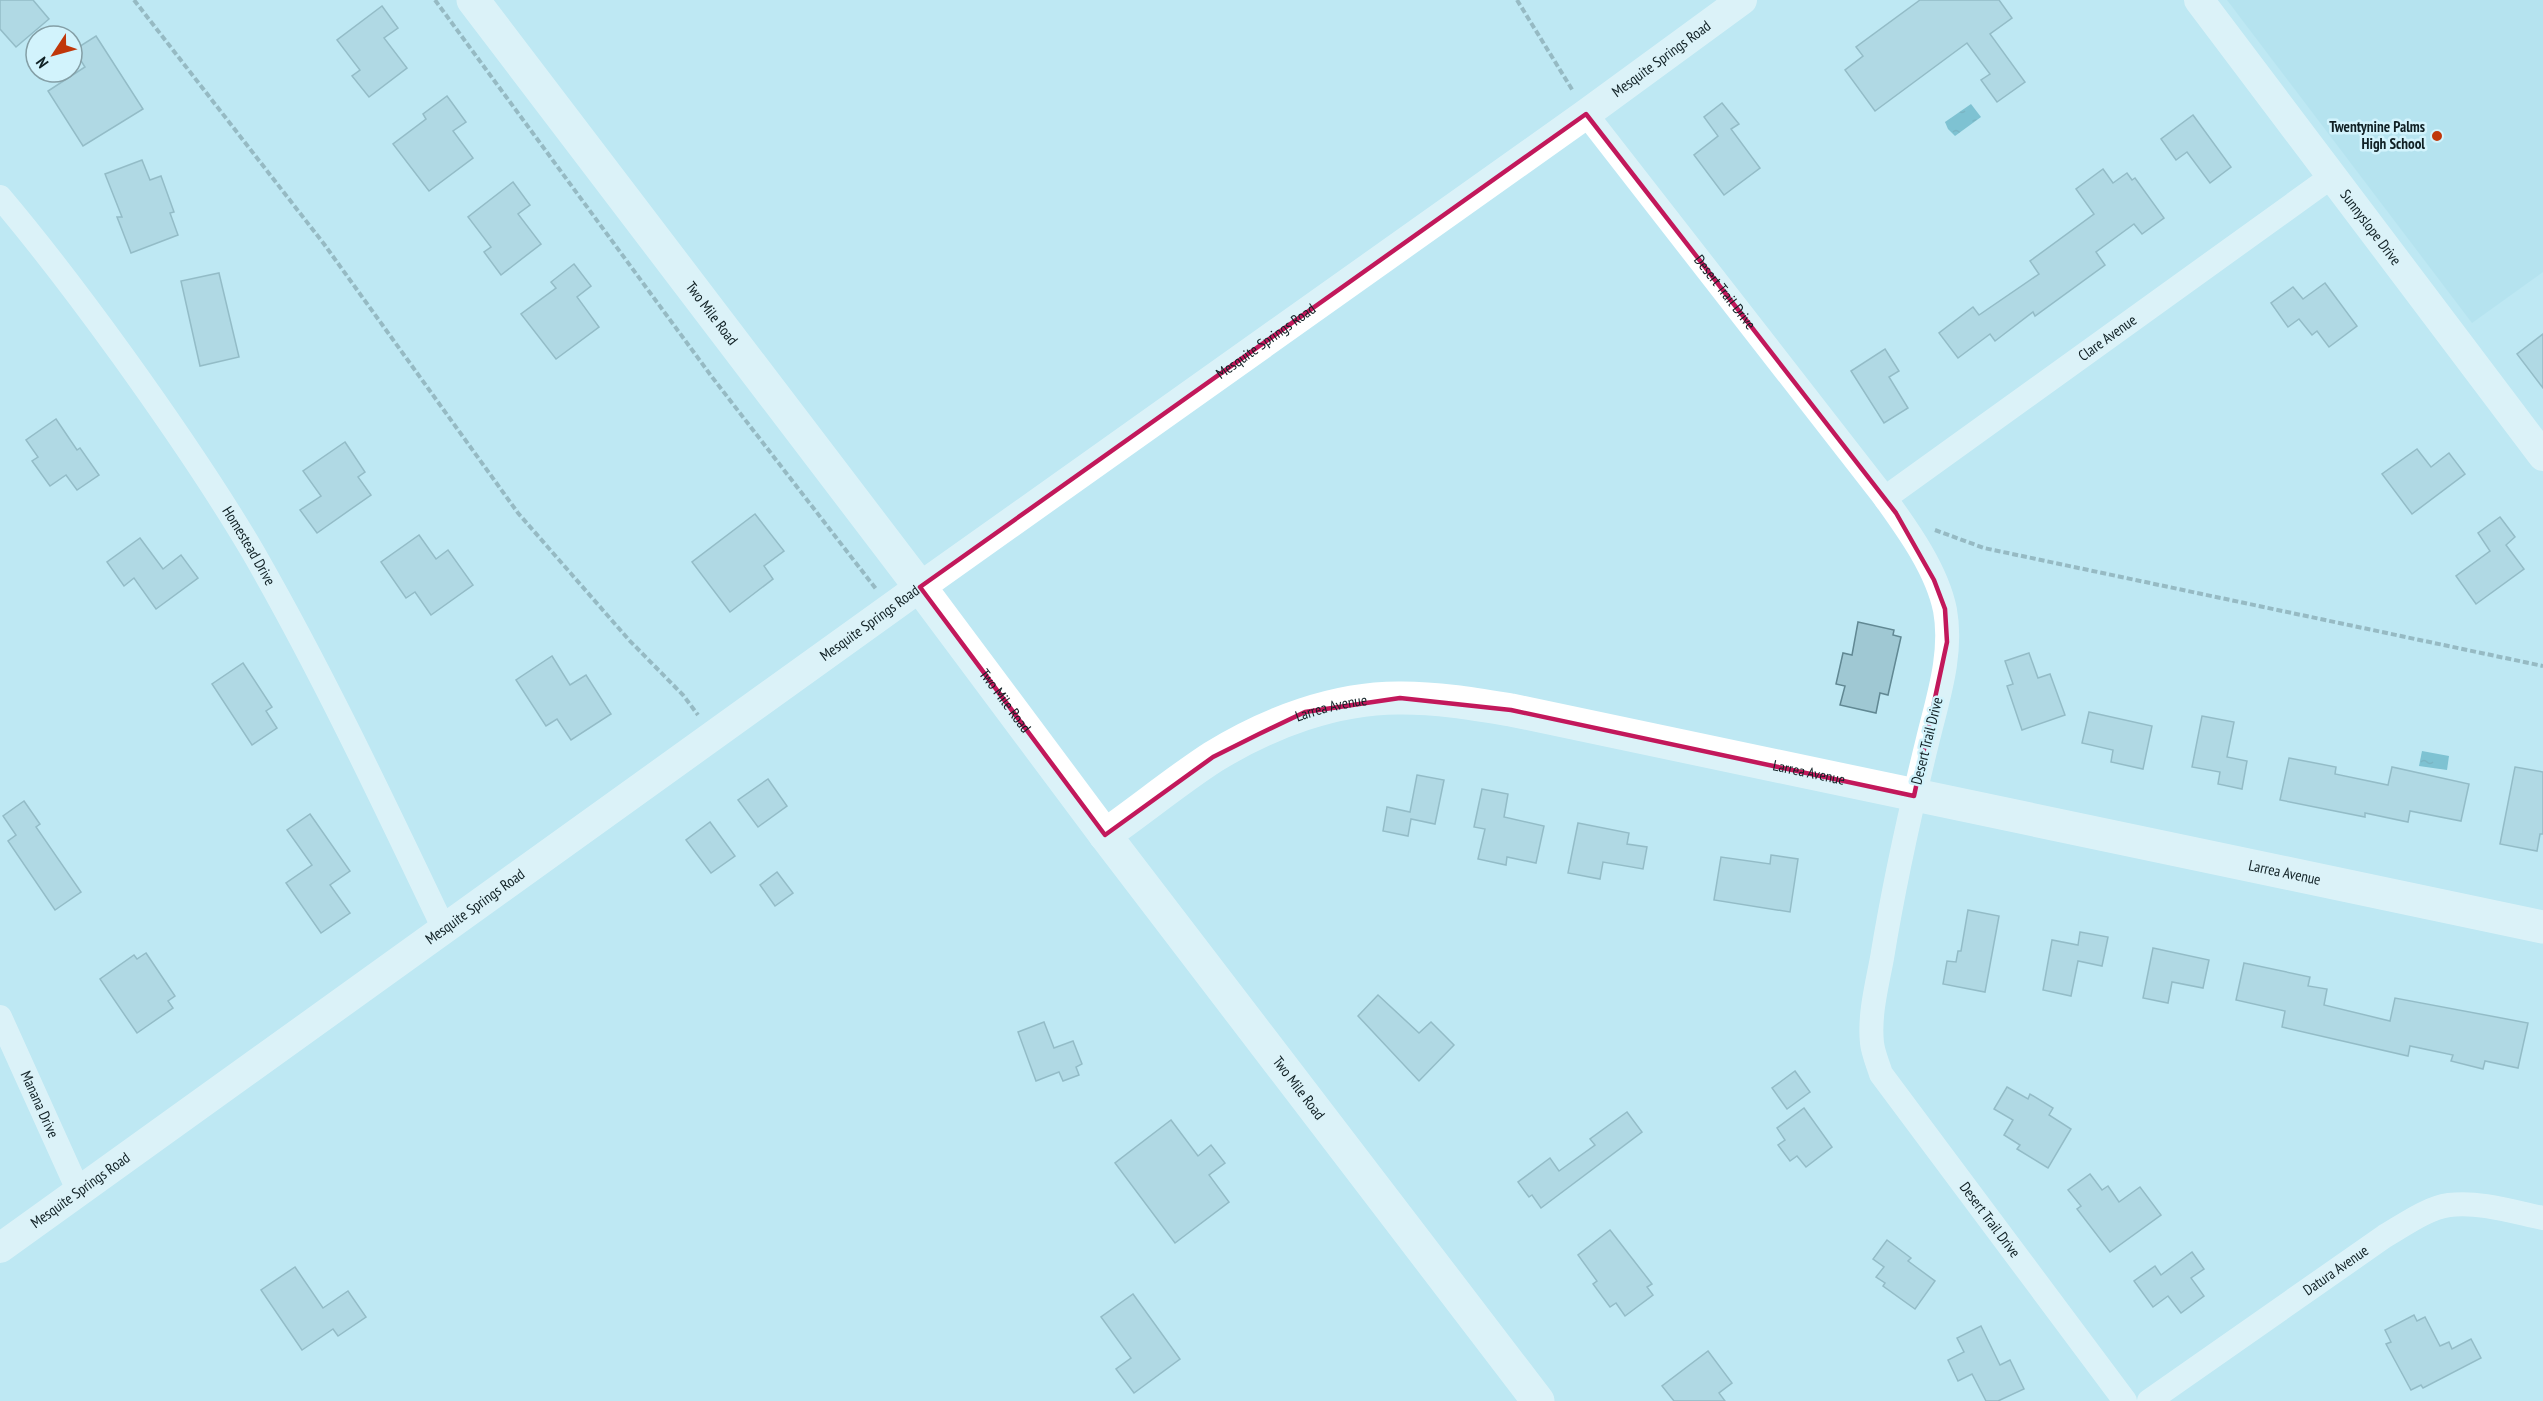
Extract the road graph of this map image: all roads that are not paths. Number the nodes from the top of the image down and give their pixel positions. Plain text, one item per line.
1 (473, 0) edge
2 (1742, 0) edge
3 (2199, 0) edge
4 (1586, 114) junction
5 (2331, 177) junction
6 (0, 197) edge
7 (2543, 456) edge
8 (1890, 506) junction
9 (920, 587) junction
10 (1914, 796) junction
11 (1105, 835) junction
12 (2543, 927) edge
13 (444, 928) junction
14 (0, 1017) edge
15 (79, 1192) junction
16 (2543, 1218) edge
17 (0, 1248) edge
18 (1538, 1401) edge
19 (2125, 1401) edge
20 (2150, 1401) edge

1 - 9 main road, Two Mile Road
2 - 4 street, Mesquite Springs Road
3 - 5 street, Sunnyslope Drive
4 - 8 street, Desert Trail Drive
4 - 9 street, Mesquite Springs Road
5 - 7 street, Sunnyslope Drive
5 - 8 street, Clare Avenue
6 - 13 street, Homestead Drive
8 - 10 street, Desert Trail Drive
9 - 11 main road, Two Mile Road
9 - 13 street, Mesquite Springs Road
10 - 11 main road, Larrea Avenue
10 - 12 main road, Larrea Avenue
10 - 19 street, Desert Trail Drive
11 - 18 main road, Two Mile Road
13 - 15 street, Mesquite Springs Road
14 - 15 street, Manana Drive
15 - 17 street, Mesquite Springs Road
16 - 20 street, Datura Avenue

